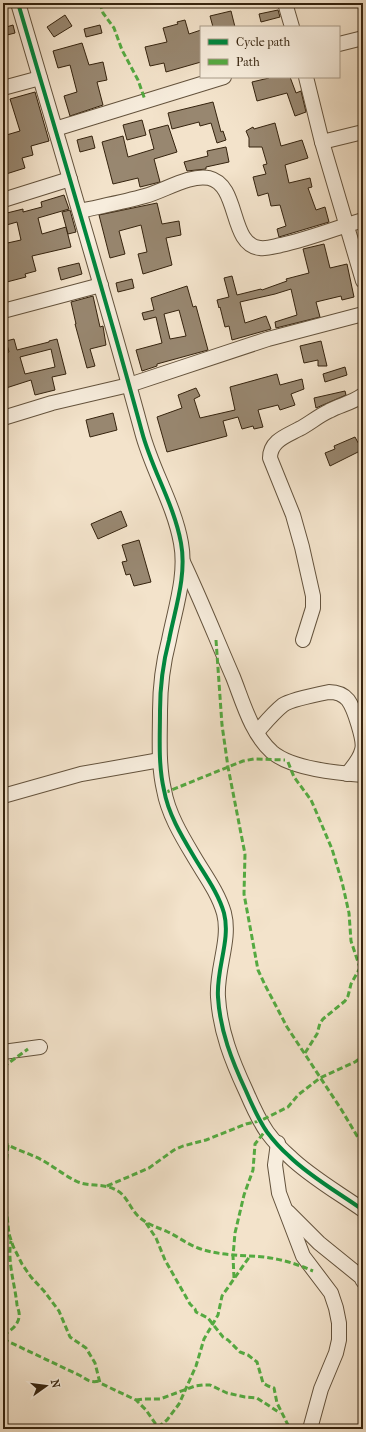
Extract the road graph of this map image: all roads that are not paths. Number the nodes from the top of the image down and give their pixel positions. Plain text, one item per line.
1 (18, 3) edge
2 (285, 3) edge
3 (292, 26) edge
4 (363, 38) edge
5 (340, 44) edge
6 (40, 78) junction
7 (221, 78) edge
8 (306, 78) edge
9 (3, 88) edge
10 (55, 129) junction
11 (363, 132) edge
12 (322, 142) junction
13 (70, 179) junction
14 (3, 200) edge
15 (80, 211) junction
16 (363, 220) edge
17 (346, 225) junction
18 (363, 281) edge
19 (101, 285) junction
20 (3, 311) edge
21 (363, 314) edge
22 (129, 385) junction
23 (363, 395) edge
24 (3, 418) edge
25 (183, 562) junction
26 (303, 640) dead end
27 (257, 732) junction
28 (160, 760) junction
29 (347, 774) junction
30 (363, 775) edge
31 (3, 796) edge
32 (40, 1047) dead end
33 (3, 1052) edge
34 (278, 1143) junction
35 (284, 1209) junction
36 (363, 1210) edge
37 (363, 1281) edge
38 (310, 1429) edge

1 - 6 street
2 - 3 street
4 - 5 street
6 - 9 street
6 - 10 street
7 - 10 street
8 - 12 street
10 - 13 street
11 - 12 street
12 - 17 street
13 - 14 street
13 - 15 street
15 - 17 street
15 - 19 street
16 - 17 street
17 - 18 street
19 - 20 street
19 - 22 street
21 - 22 street
22 - 24 street
22 - 25 street
23 - 26 street
25 - 27 street
25 - 28 street
27 - 29 street
27 - 29 street
28 - 31 street
28 - 34 street
29 - 30 street
32 - 33 street
34 - 35 street
34 - 36 street
35 - 37 street
35 - 38 street

